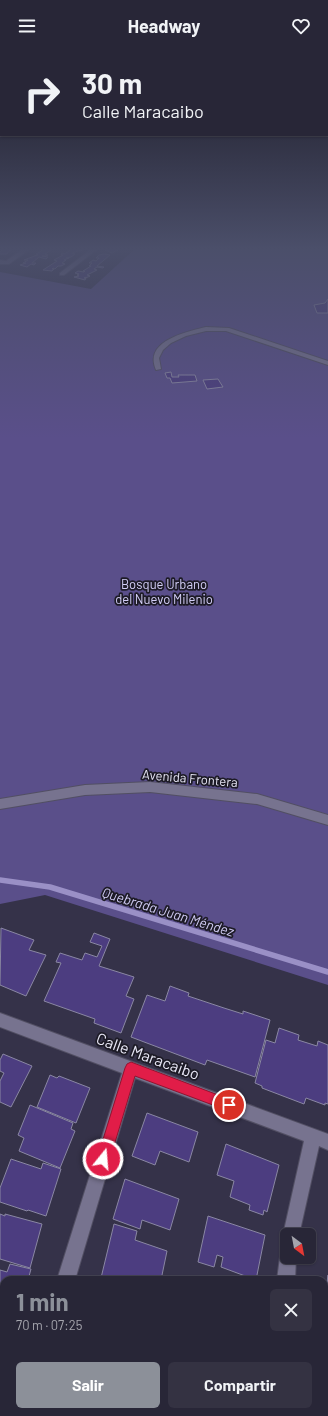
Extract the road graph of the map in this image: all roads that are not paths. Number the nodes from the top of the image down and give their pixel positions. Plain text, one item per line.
1 (328, 363) edge
2 (158, 369) dead end
3 (0, 804) edge
4 (328, 820) edge
5 (0, 1020) edge
6 (131, 1068) junction
7 (321, 1139) edge
8 (293, 1228) edge
9 (287, 1264) edge
10 (67, 1276) edge
11 (286, 1276) edge

1 - 2 street
3 - 4 street, Avenida Frontera
5 - 6 street, Calle Maracaibo
6 - 7 street, Calle Maracaibo
6 - 10 street
7 - 8 street
9 - 11 street

